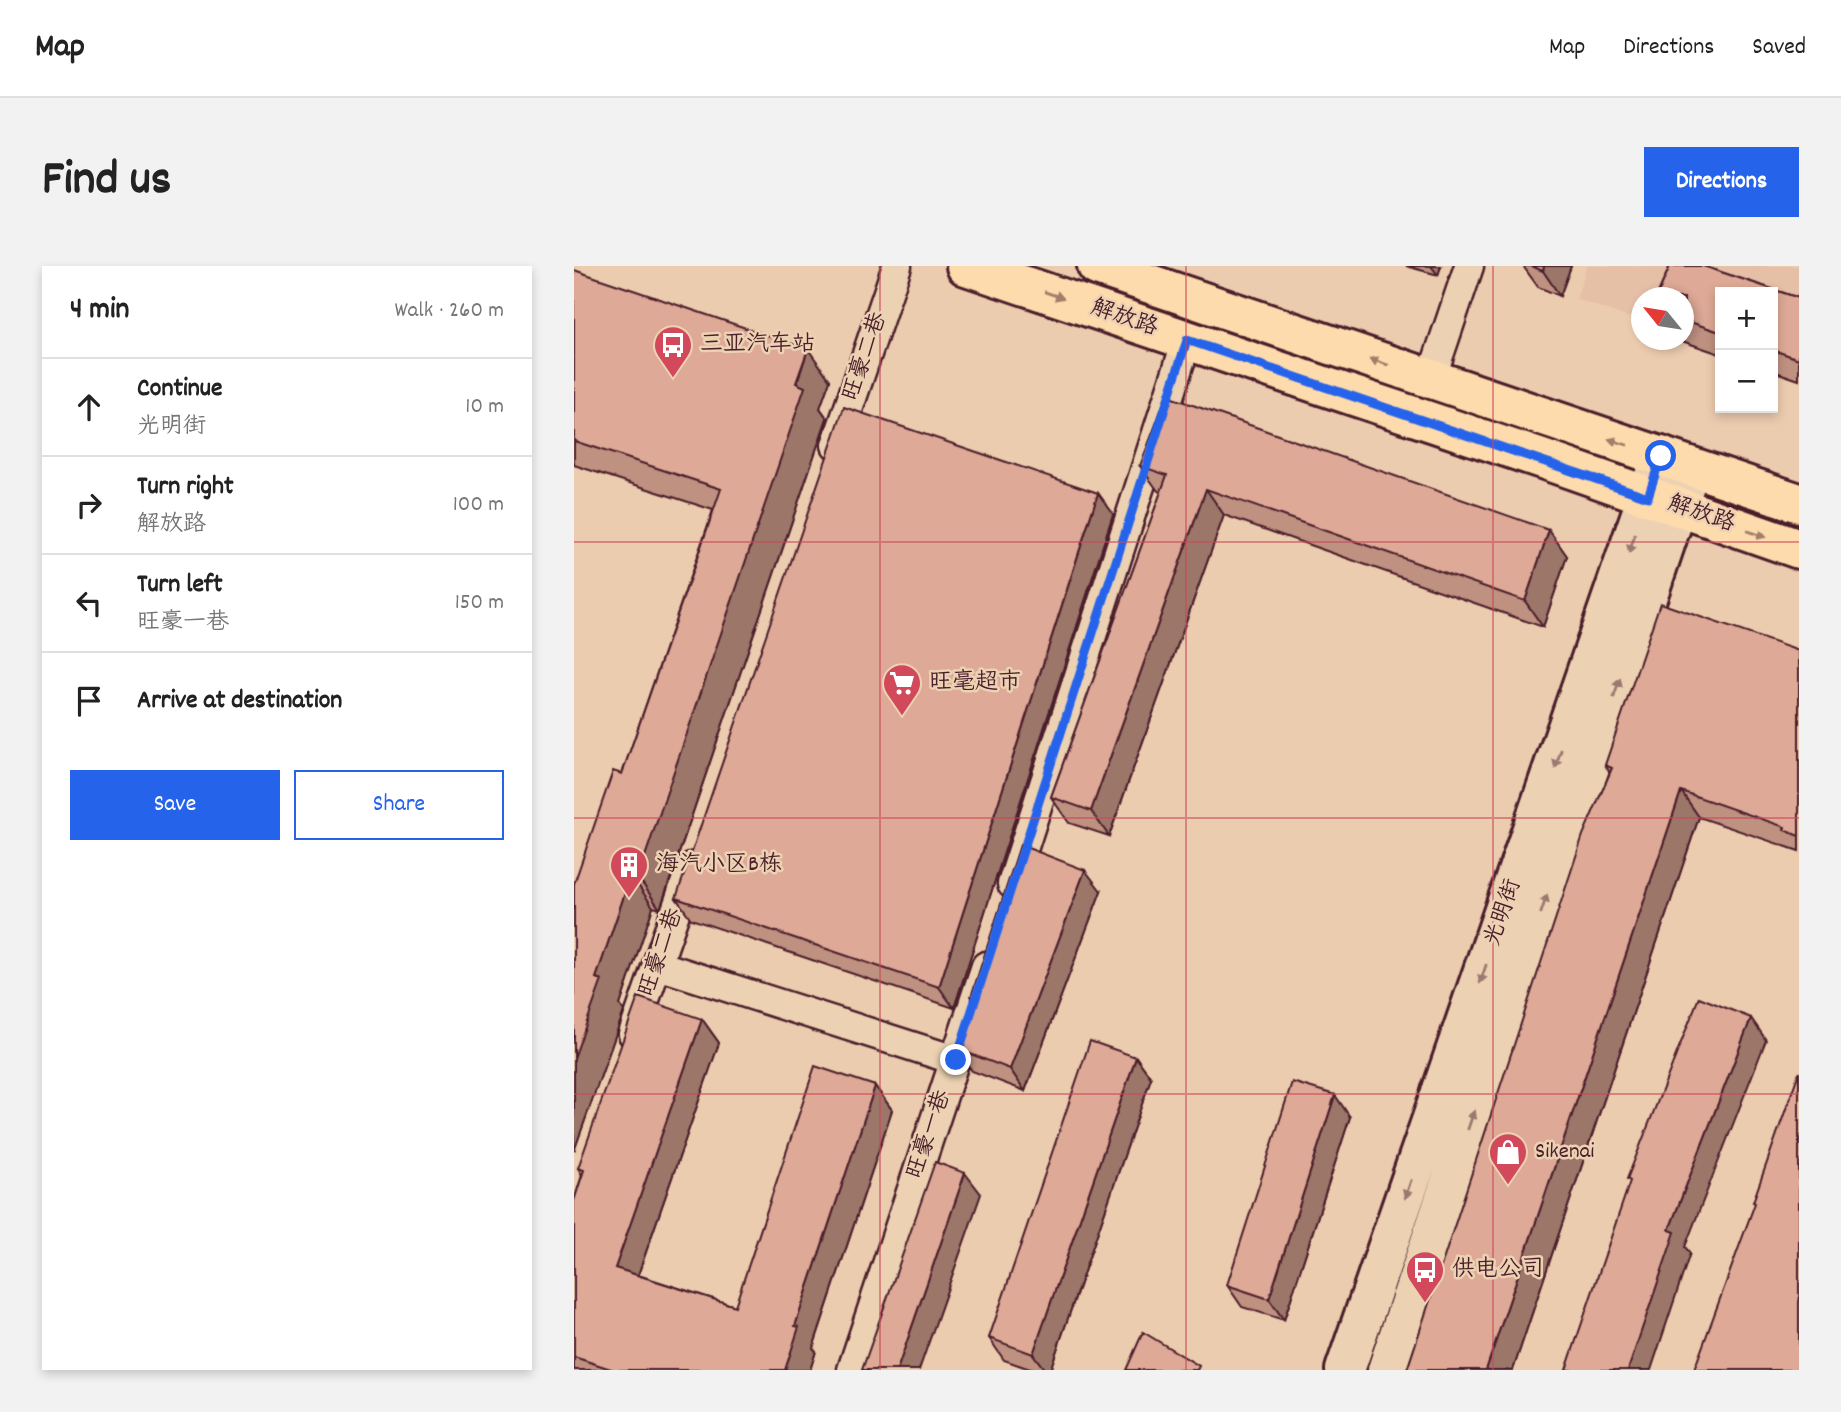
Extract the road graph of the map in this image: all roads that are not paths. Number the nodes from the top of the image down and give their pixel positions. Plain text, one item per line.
1 (897, 266) edge
2 (966, 266) edge
3 (1097, 266) edge
4 (1469, 266) edge
5 (1187, 340) junction
6 (1431, 379) junction
7 (1676, 461) junction
8 (829, 464) edge
9 (1663, 502) junction
10 (1799, 503) edge
11 (1799, 549) edge
12 (698, 847) edge
13 (1006, 903) edge
14 (993, 942) edge
15 (658, 965) junction
16 (625, 1057) edge
17 (956, 1060) junction
18 (852, 1370) edge
19 (1345, 1370) edge
20 (1387, 1370) edge

1 - 8 street, 旺豪二巷
2 -> 5 main road, 解放路
6 -> 3 main road, 解放路
4 - 6 street
5 - 9 main road, 解放路
5 - 13 street
7 -> 6 main road, 解放路
7 - 9 main road, 光明街
7 - 10 main road, 解放路
9 -> 11 main road, 解放路
9 -> 19 main road, 光明街
20 -> 9 main road, 光明街
12 - 15 street, 旺豪二巷
14 - 17 street, 旺豪一巷
15 - 16 street, 旺豪二巷
15 - 17 street
17 - 18 street, 旺豪一巷

